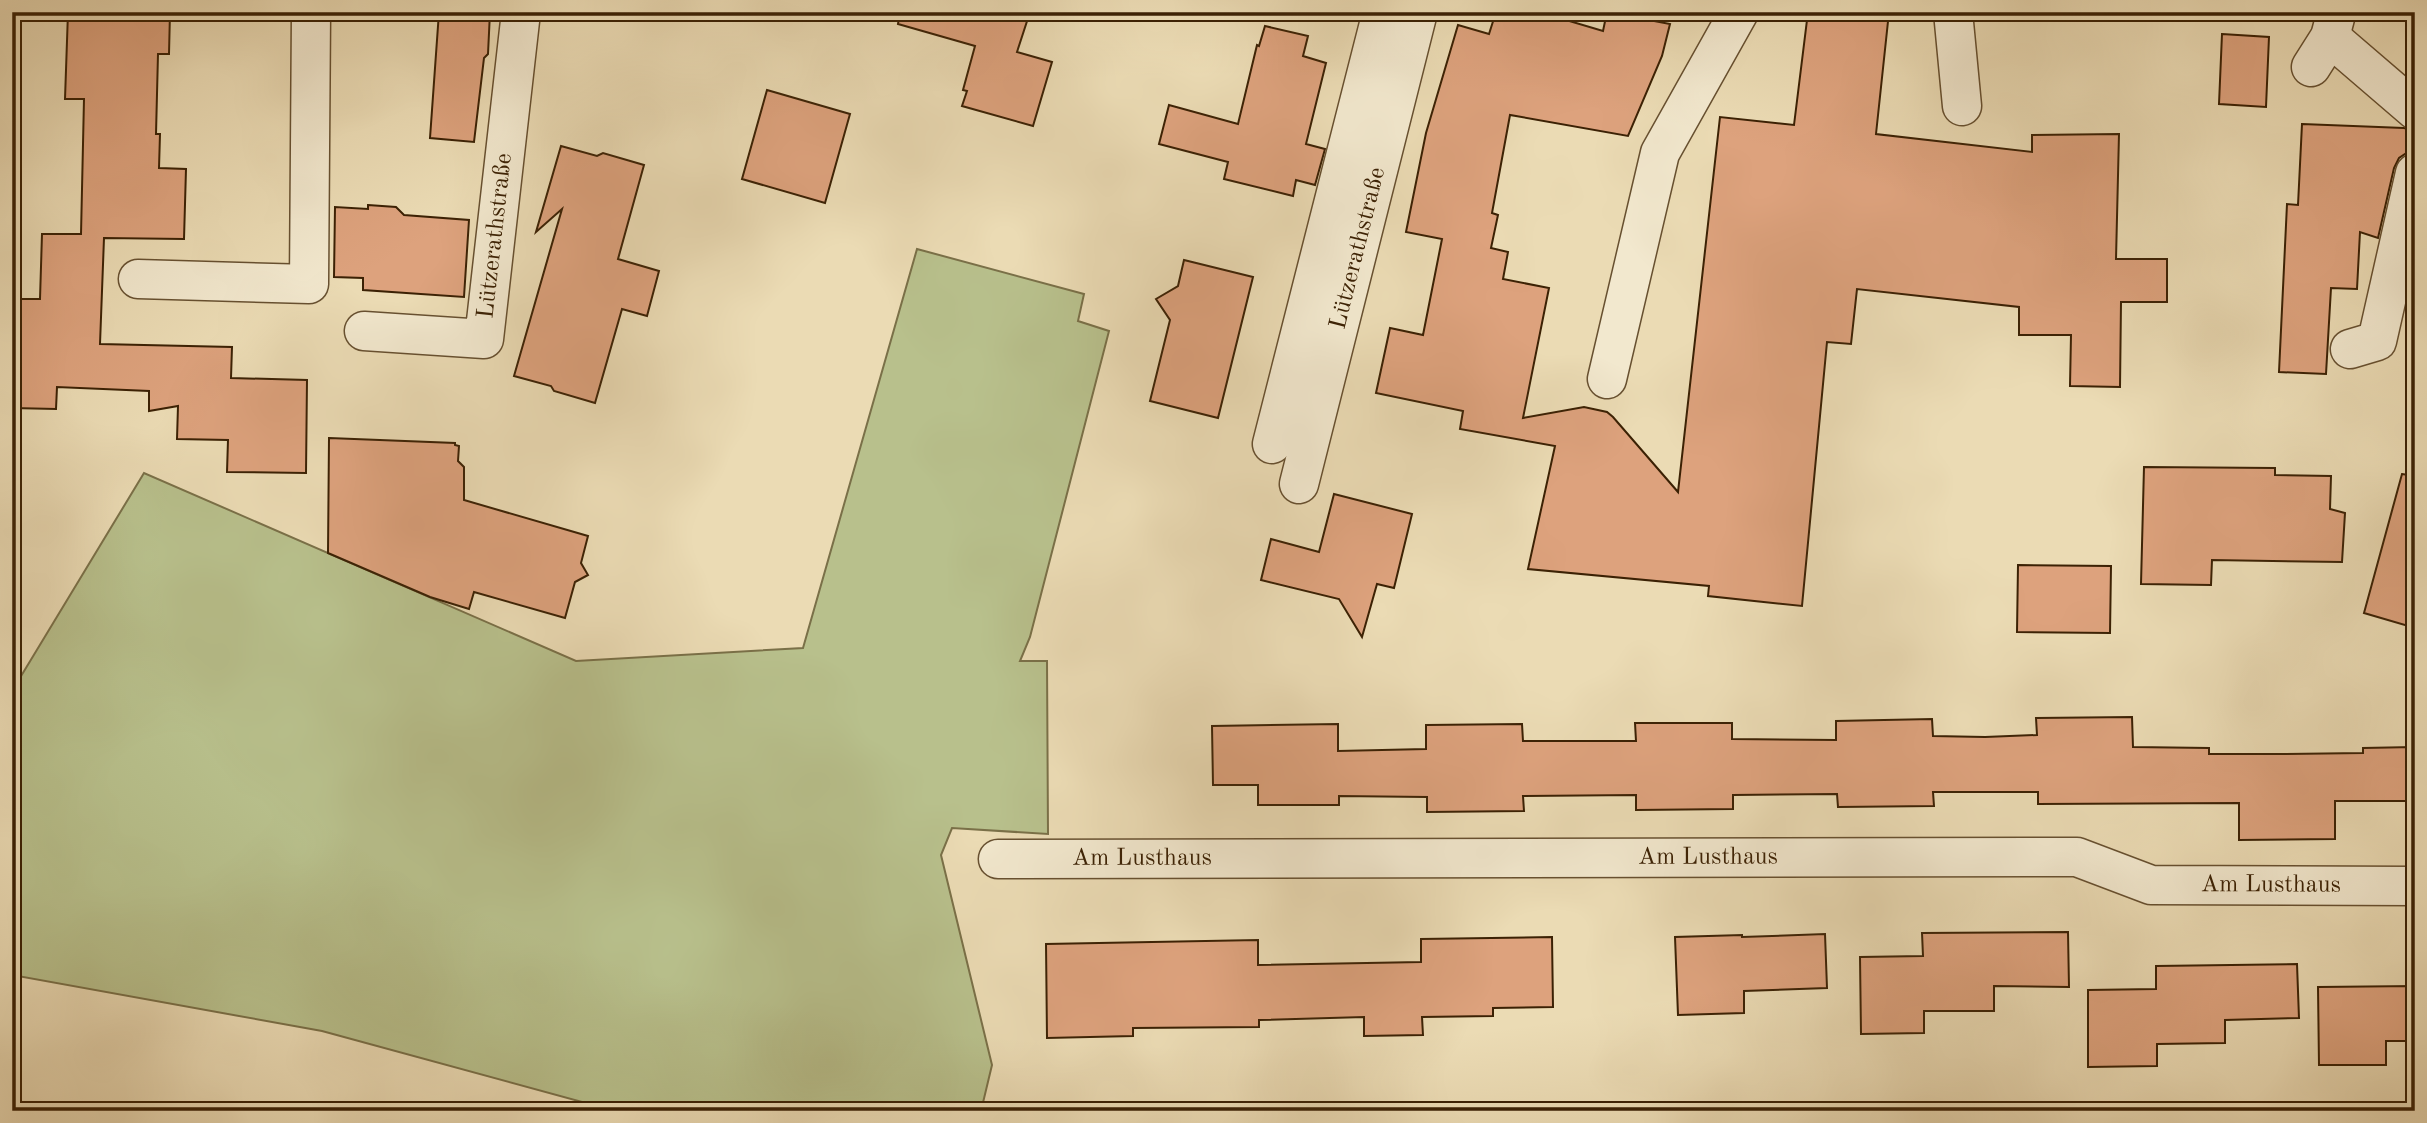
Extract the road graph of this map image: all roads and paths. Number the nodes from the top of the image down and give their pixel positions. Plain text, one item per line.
1 (311, 12) edge
2 (521, 12) edge
3 (1382, 12) edge
4 (1418, 12) edge
5 (1739, 12) edge
6 (1953, 12) edge
7 (2326, 39) edge
8 (1962, 106) dead end
9 (2415, 110) edge
10 (2415, 173) edge
11 (138, 279) dead end
12 (364, 331) dead end
13 (2350, 349) dead end
14 (1607, 379) dead end
15 (1272, 444) dead end
16 (1299, 484) dead end
17 (998, 859) dead end
18 (2415, 886) edge

1 - 11 street
2 - 12 street, Lützerathstraße
3 - 15 street, Lützerathstraße
4 - 16 street, Lützerathstraße
5 - 14 street
6 - 8 street
7 - 9 street
10 - 13 street
17 - 18 street, Am Lusthaus

